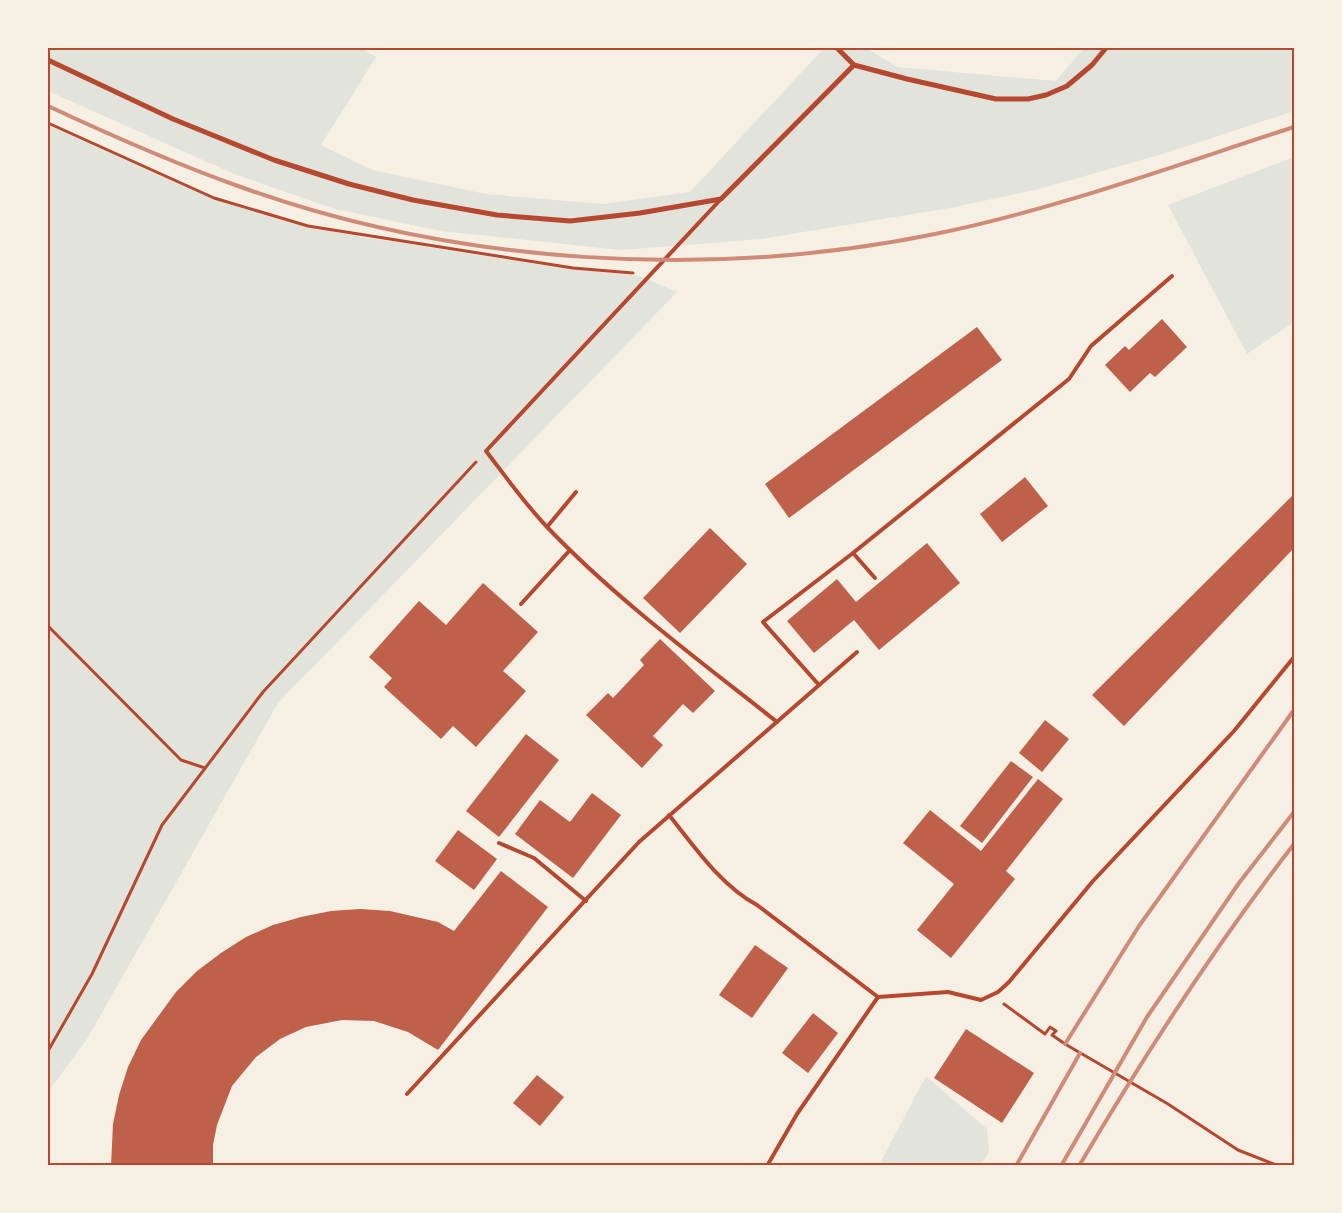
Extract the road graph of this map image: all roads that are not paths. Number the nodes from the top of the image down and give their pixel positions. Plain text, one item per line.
1 (837, 48) edge
2 (1106, 48) edge
3 (48, 60) edge
4 (854, 64) junction
5 (721, 199) junction
6 (1172, 276) dead end
7 (576, 492) dead end
8 (547, 527) junction
9 (570, 550) junction
10 (853, 554) junction
11 (875, 578) dead end
12 (521, 604) dead end
13 (857, 652) dead end
14 (1294, 657) edge
15 (819, 685) junction
16 (777, 722) junction
17 (669, 815) junction
18 (499, 843) dead end
19 (586, 901) junction
20 (878, 997) junction
21 (407, 1094) dead end
22 (767, 1166) edge

1 - 4 street
2 - 4 street
3 - 5 street
4 - 5 street
5 - 8 lane
6 - 10 lane
7 - 8 lane
8 - 9 lane
9 - 12 lane
9 - 16 lane
10 - 11 lane
10 - 15 lane
13 - 15 lane
14 - 20 lane
15 - 16 lane
16 - 17 lane
17 - 19 lane
17 - 20 lane
18 - 19 lane
19 - 21 lane
20 - 22 lane

